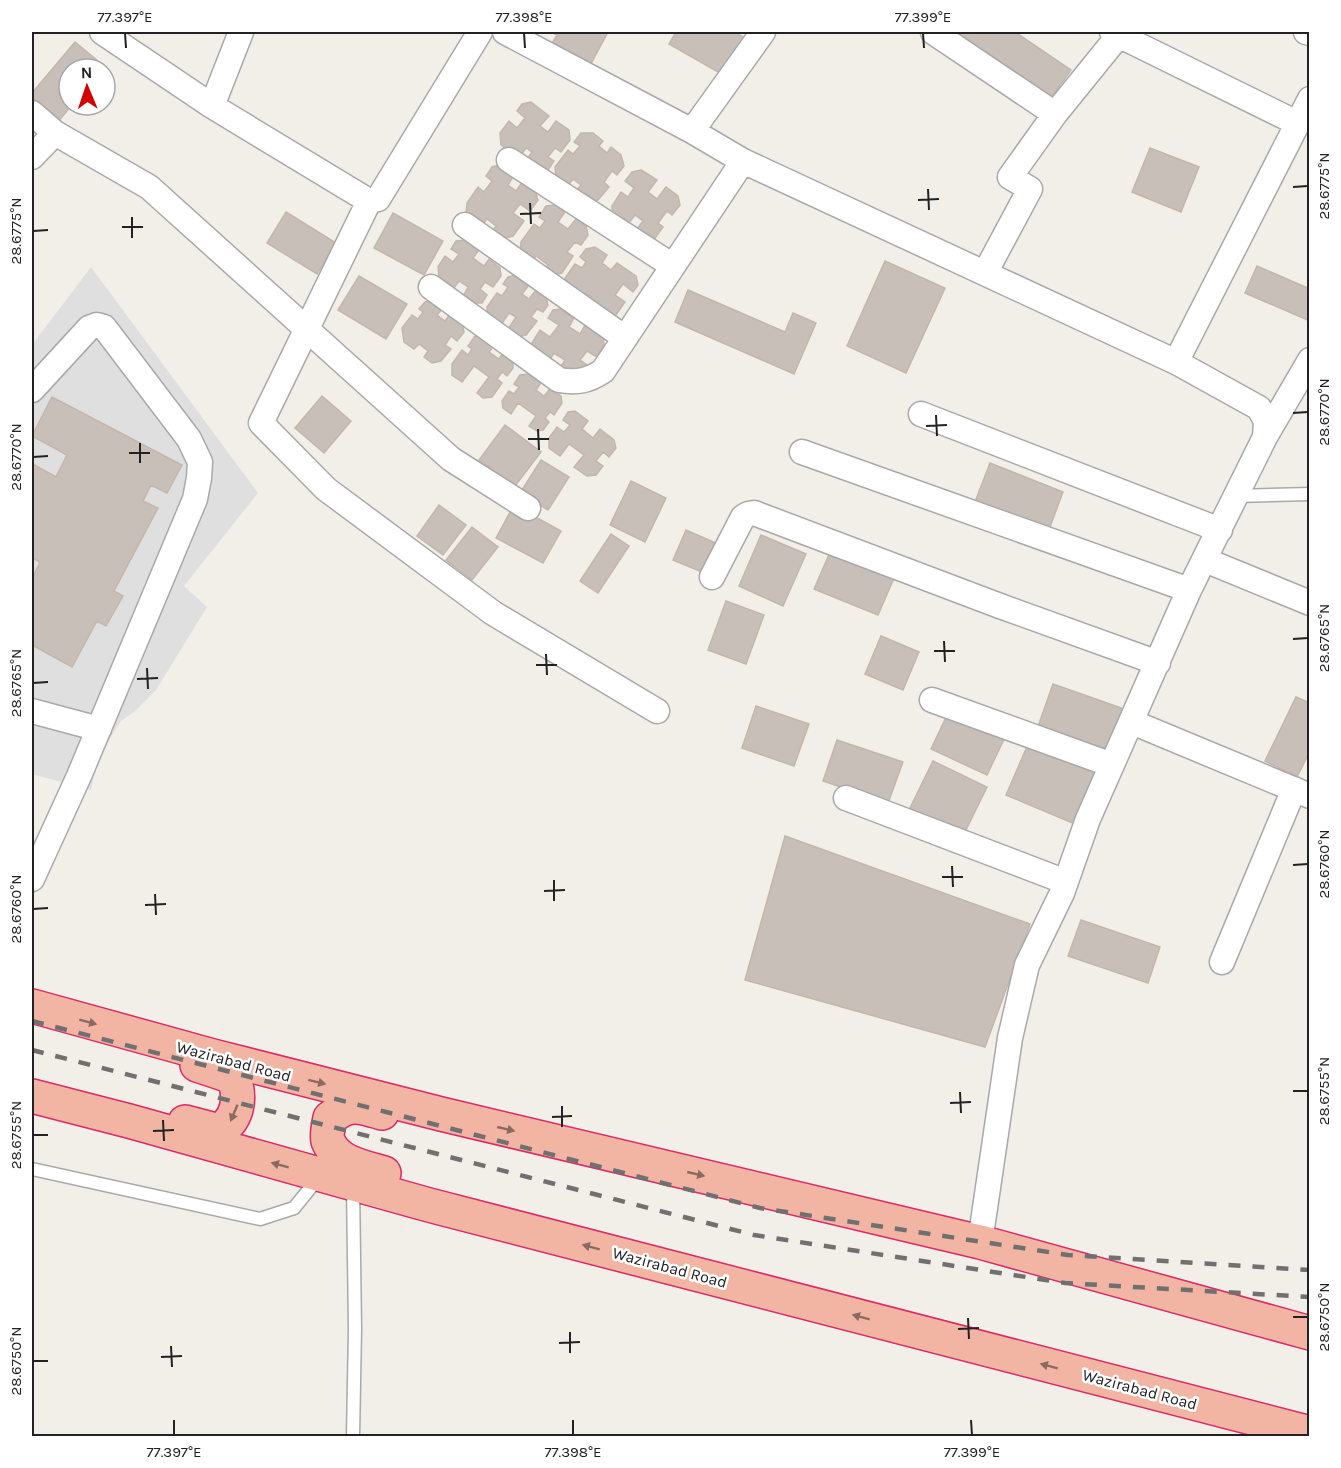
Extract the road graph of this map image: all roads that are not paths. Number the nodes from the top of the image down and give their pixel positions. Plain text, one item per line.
1 (102, 32) edge
2 (241, 32) edge
3 (480, 32) edge
4 (505, 32) edge
5 (763, 32) edge
6 (933, 32) edge
7 (1116, 33) edge
8 (1310, 99) edge
9 (212, 106) junction
10 (32, 113) edge
11 (1055, 114) junction
12 (1298, 123) junction
13 (692, 131) junction
14 (55, 133) junction
15 (32, 157) edge
16 (509, 160) dead end
17 (743, 161) junction
18 (369, 201) junction
19 (465, 225) dead end
20 (673, 266) junction
21 (985, 273) junction
22 (430, 287) dead end
23 (308, 328) junction
24 (625, 338) junction
25 (1310, 360) edge
26 (1176, 362) junction
27 (32, 390) edge
28 (921, 414) dead end
29 (1264, 437) junction
30 (802, 452) dead end
31 (1310, 494) edge
32 (1236, 496) junction
33 (528, 508) dead end
34 (1220, 530) junction
35 (1205, 560) junction
36 (712, 577) dead end
37 (1189, 590) junction
38 (1310, 603) edge
39 (1158, 663) junction
40 (932, 700) dead end
41 (32, 711) edge
42 (657, 711) dead end
43 (1132, 722) junction
44 (99, 729) junction
45 (1112, 765) junction
46 (1302, 793) edge
47 (846, 798) dead end
48 (32, 879) edge
49 (1066, 882) junction
50 (1222, 962) dead end
51 (32, 1006) edge
52 (160, 1041) junction
53 (32, 1096) edge
54 (441, 1114) junction
55 (129, 1121) junction
56 (32, 1169) edge
57 (321, 1176) junction
58 (353, 1185) junction
59 (429, 1205) junction
60 (980, 1242) junction
61 (1310, 1333) edge
62 (1222, 1411) junction
63 (1310, 1422) edge
64 (1310, 1432) edge
65 (353, 1437) edge

1 - 9 street
2 - 9 street
3 - 18 street
4 - 13 street
5 - 13 street
6 - 11 street
7 - 11 street
7 - 12 street
8 - 12 street
9 - 18 street
10 - 14 street
11 - 21 street
12 - 26 street
13 - 17 street
14 - 15 street
14 - 23 street
16 - 20 street
17 - 20 street
17 - 21 street
18 - 23 street
19 - 24 street
20 - 24 street
21 - 26 street
22 - 24 street
23 - 33 street
23 - 42 street
25 - 29 street
26 - 29 street
27 - 44 street
28 - 34 street
29 - 32 street
30 - 37 street
31 - 32 lane
32 - 34 street
34 - 35 street
35 - 37 street
35 - 38 street
36 - 39 street
37 - 39 street
39 - 43 street
40 - 45 street
41 - 44 street
43 - 45 street
43 - 46 street
44 - 48 street
45 - 49 street
46 - 50 street
47 - 49 street
49 - 60 street
51 -> 52 highway, Wazirabad Road
52 -> 54 highway, Wazirabad Road
52 -> 55 highway
53 - 55 highway, Wazirabad Road
54 - 59 highway
54 -> 60 highway, Wazirabad Road
57 -> 55 highway, Wazirabad Road
56 - 57 lane
57 - 58 highway, Wazirabad Road
58 - 59 highway, Wazirabad Road
58 - 65 lane
62 -> 59 highway, Wazirabad Road
60 - 61 highway, Wazirabad Road
62 - 63 highway
62 - 64 highway, Wazirabad Road

